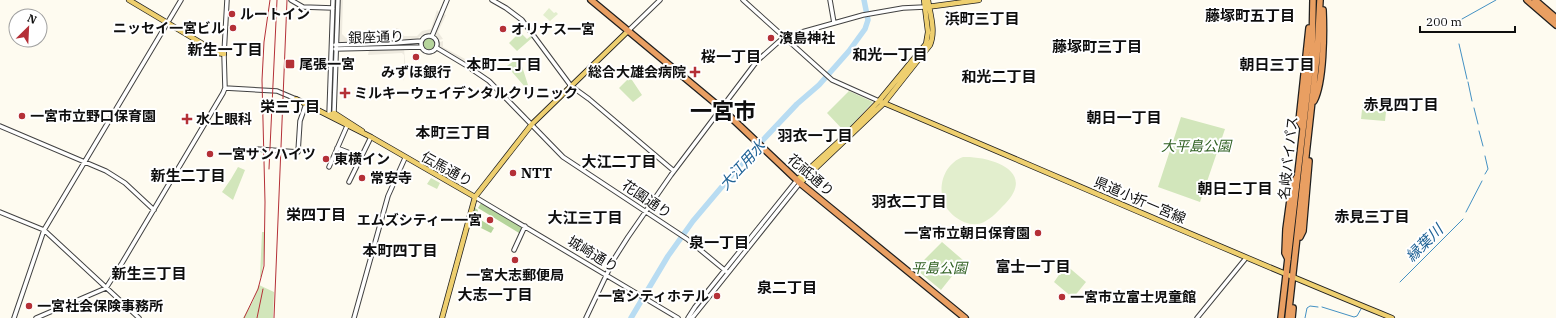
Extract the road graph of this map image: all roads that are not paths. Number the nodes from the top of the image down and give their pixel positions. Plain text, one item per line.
1 (129, 0) edge
2 (181, 0) edge
3 (227, 0) edge
4 (291, 0) edge
5 (333, 0) edge
6 (338, 0) edge
7 (447, 0) edge
8 (492, 0) edge
9 (591, 0) edge
10 (660, 0) edge
11 (743, 0) edge
12 (830, 0) edge
13 (924, 0) edge
14 (928, 0) edge
15 (979, 0) edge
16 (1313, 0) edge
17 (1320, 0) edge
18 (1323, 0) edge
19 (1527, 0) edge
20 (1536, 0) edge
21 (927, 7) junction
22 (333, 8) junction
23 (1313, 18) junction
24 (1556, 18) edge
25 (834, 23) junction
26 (167, 24) junction
27 (1556, 25) edge
28 (628, 31) junction
29 (432, 36) junction
30 (784, 36) junction
31 (421, 41) junction
32 (334, 47) junction
33 (421, 47) junction
34 (437, 48) junction
35 (224, 54) junction
36 (1317, 56) junction
37 (1322, 63) junction
38 (1305, 78) junction
39 (571, 86) junction
40 (1308, 87) junction
41 (225, 88) junction
42 (296, 99) joint
43 (882, 102) junction
44 (306, 104) junction
45 (1312, 104) junction
46 (721, 108) junction
47 (331, 114) junction
48 (532, 124) junction
49 (0, 126) edge
50 (347, 126) junction
51 (1303, 129) junction
52 (369, 136) junction
53 (337, 148) junction
54 (256, 149) dead end
55 (360, 157) junction
56 (405, 158) junction
57 (85, 162) junction
58 (329, 167) dead end
59 (674, 171) junction
60 (1298, 176) junction
61 (349, 182) dead end
62 (798, 182) junction
63 (1292, 191) junction
64 (475, 197) junction
65 (1295, 201) junction
66 (154, 210) junction
67 (0, 212) edge
68 (646, 212) junction
69 (525, 226) junction
70 (44, 230) junction
71 (514, 250) dead end
72 (1246, 258) junction
73 (1288, 260) junction
74 (726, 271) junction
75 (606, 274) junction
76 (1286, 274) junction
77 (1294, 277) junction
78 (1292, 286) junction
79 (106, 288) junction
80 (1280, 317) edge
81 (14, 318) edge
82 (36, 318) edge
83 (139, 318) edge
84 (354, 318) edge
85 (442, 318) edge
86 (586, 318) edge
87 (678, 318) edge
88 (688, 318) edge
89 (692, 318) edge
90 (965, 318) edge
91 (1197, 318) edge
92 (1288, 318) edge
93 (1292, 318) edge
94 (1392, 318) edge

1 - 26 main road
2 - 26 street
3 - 35 street
4 - 22 street
5 - 22 street
6 - 32 street
7 - 29 street
8 - 39 street
9 - 28 highway, 花祇通り
10 - 28 street
11 - 30 street
12 - 25 street
13 - 21 main road
14 - 21 main road
15 - 21 main road
16 - 23 highway, 名岐バイパス
17 - 36 highway, 名岐バイパス
18 - 37 highway
19 - 27 highway
20 - 24 highway
21 - 25 street
21 - 43 main road
22 - 32 street
23 - 38 highway
23 - 40 highway, 名岐バイパス
25 - 30 street
26 - 35 main road
26 - 57 street
28 - 39 main road
28 - 46 highway, 花祇通り
29 - 31 street
29 - 34 street
30 - 43 street
30 - 46 street
31 - 32 street, 銀座通り
31 - 33 street
32 - 33 street, 銀座通り
32 - 47 street
33 - 34 street
34 - 48 street, 花園通り
35 - 41 street
36 - 37 highway
36 - 45 highway, 名岐バイパス
37 - 45 highway
38 - 40 highway
38 - 51 highway
39 - 48 main road
39 - 59 street
40 - 51 highway, 名岐バイパス
41 - 42 street
41 - 66 street
42 - 44 main road
43 - 62 main road
43 - 72 main road, 県道小折一宮線
44 - 47 main road
44 - 54 street
45 - 77 highway, 名岐バイパス
46 - 59 street
46 - 62 highway, 花祇通り
47 - 50 main road, 伝馬通り
47 - 52 main road, 伝馬通り
48 - 64 main road
48 - 68 street, 花園通り
49 - 57 street
50 - 52 main road, 伝馬通り
50 - 53 street
51 - 60 highway, 名岐バイパス
52 - 55 street
52 - 56 main road, 伝馬通り
53 - 55 street
53 - 58 street
55 - 61 street
56 - 64 main road, 伝馬通り
56 - 84 street
57 - 66 street
57 - 70 street
59 - 68 street
60 - 63 highway
60 - 65 highway, 名岐バイパス
62 - 74 street
62 - 90 highway, 花祇通り
63 - 65 highway
63 - 73 highway
64 - 69 street, 城崎通り
64 - 85 main road
65 - 73 highway, 名岐バイパス
66 - 79 street
67 - 70 street
68 - 74 street, 花園通り
68 - 75 street
69 - 71 street
69 - 75 street, 城崎通り
70 - 79 street
70 - 81 street
72 - 76 main road, 県道小折一宮線
72 - 91 street
73 - 76 highway, 名岐バイパス
74 - 88 street
74 - 89 street
75 - 86 street
75 - 87 street, 城崎通り
76 - 77 main road, 県道小折一宮線
76 - 80 highway, 名岐バイパス
77 - 78 highway
77 - 94 main road, 県道小折一宮線
78 - 92 highway
78 - 93 highway
79 - 82 street
79 - 83 street

